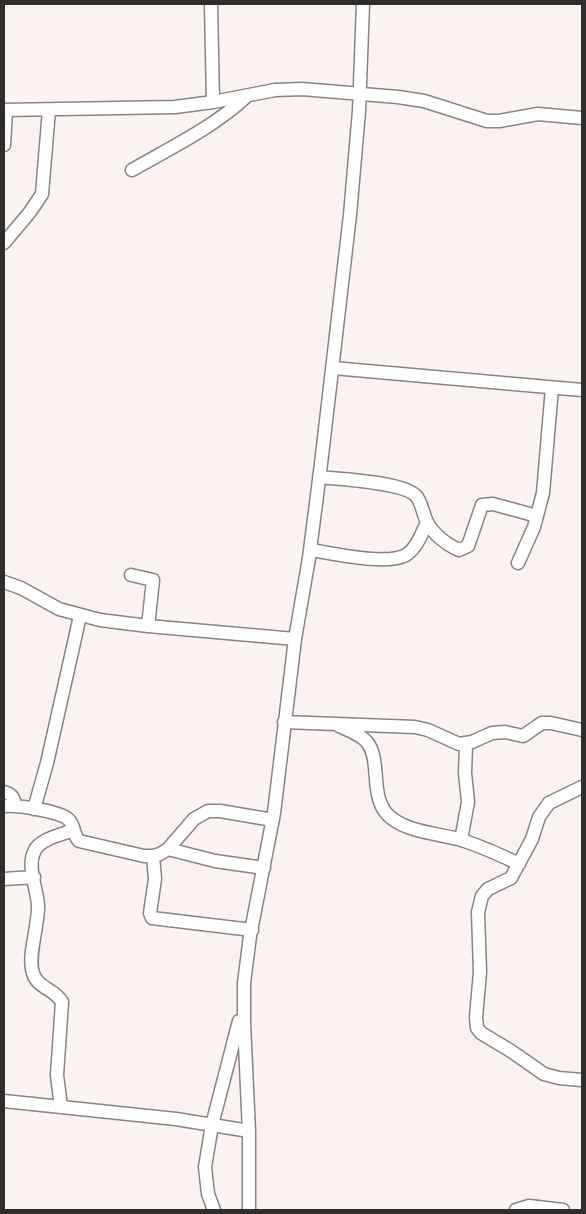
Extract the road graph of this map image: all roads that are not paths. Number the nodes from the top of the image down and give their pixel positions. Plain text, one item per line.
1 (211, 4) edge
2 (364, 5) edge
3 (360, 92) junction
4 (249, 94) junction
5 (213, 102) junction
6 (5, 110) edge
7 (49, 110) junction
8 (582, 118) edge
9 (4, 145) edge
10 (132, 170) dead end
11 (4, 243) edge
12 (332, 368) junction
13 (552, 388) junction
14 (582, 390) edge
15 (319, 477) junction
16 (537, 516) junction
17 (427, 522) junction
18 (310, 550) junction
19 (518, 563) dead end
20 (131, 574) dead end
21 (4, 582) edge
22 (80, 616) junction
23 (148, 626) junction
24 (295, 639) junction
25 (284, 722) junction
26 (332, 723) junction
27 (582, 730) edge
28 (466, 745) junction
29 (582, 786) edge
30 (4, 792) edge
31 (9, 806) edge
32 (34, 809) junction
33 (272, 820) junction
34 (73, 830) junction
35 (461, 840) junction
36 (168, 848) junction
37 (152, 856) junction
38 (520, 864) junction
39 (264, 868) junction
40 (34, 877) junction
41 (4, 879) edge
42 (252, 930) junction
43 (244, 1004) junction
44 (582, 1080) edge
45 (4, 1101) edge
46 (61, 1107) junction
47 (212, 1125) junction
48 (249, 1131) junction
49 (214, 1210) edge
50 (249, 1210) edge
51 (516, 1210) edge
52 (563, 1210) edge

1 - 5 street
2 - 3 street
3 - 4 street
3 - 8 street
3 - 12 street
4 - 5 street
4 - 10 street
5 - 7 street
6 - 7 street
6 - 9 street
7 - 11 street
12 - 13 street
12 - 15 street
13 - 14 street
13 - 16 street
15 - 17 street
15 - 18 street
16 - 17 street
16 - 19 street
17 - 18 street
18 - 24 street
20 - 23 street
21 - 22 street
22 - 23 street
22 - 32 street
23 - 24 street
24 - 25 street
25 - 26 street
25 - 33 street
26 - 28 street
26 - 35 street
27 - 28 street
28 - 35 street
29 - 38 street
30 - 31 street
31 - 32 street
32 - 34 street
33 - 36 street
33 - 39 street
34 - 37 street
34 - 40 street
35 - 38 street
36 - 37 street
36 - 39 street
37 - 42 street
38 - 44 street
39 - 42 street
40 - 41 street
40 - 46 street
42 - 43 street
43 - 47 street
43 - 48 street
45 - 46 street
46 - 47 street
47 - 48 street
47 - 49 street
48 - 50 street
51 - 52 street

